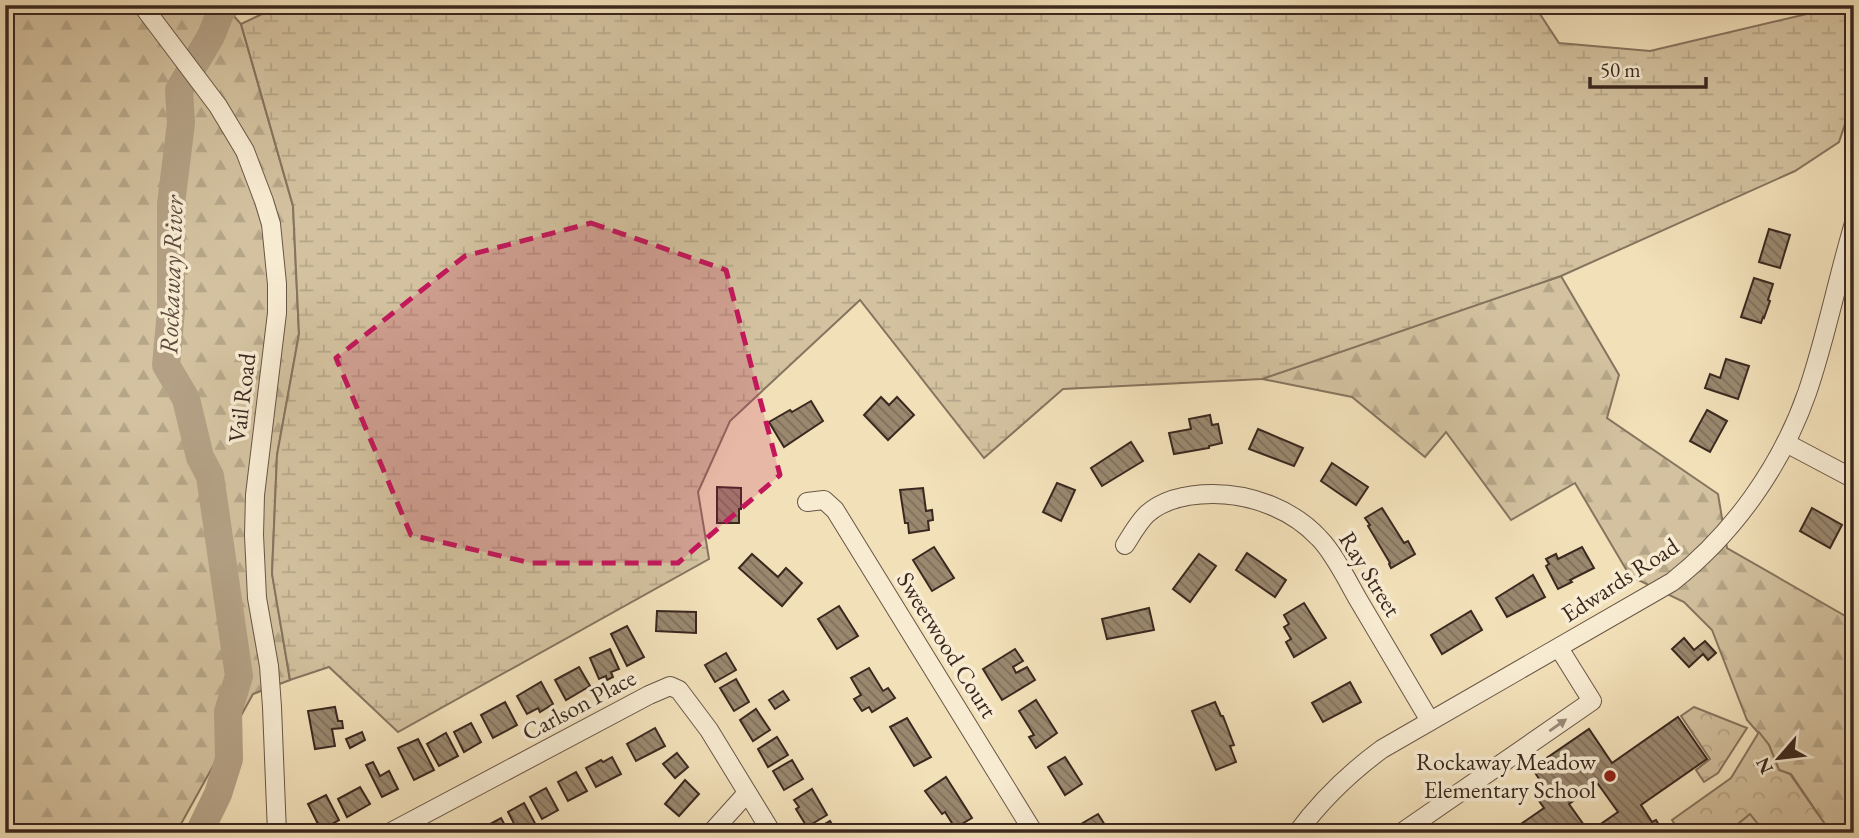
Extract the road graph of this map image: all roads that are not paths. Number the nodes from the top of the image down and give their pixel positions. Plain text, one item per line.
1 (147, 11) edge
2 (1854, 223) edge
3 (1786, 443) junction
4 (1854, 479) edge
5 (807, 502) dead end
6 (1125, 545) dead end
7 (1559, 648) junction
8 (1430, 721) junction
9 (747, 793) junction
10 (276, 833) edge
11 (389, 833) edge
12 (711, 833) edge
13 (772, 833) edge
14 (1034, 833) edge
15 (1297, 833) edge
16 (1401, 833) edge

1 - 10 street, Vail Road
2 - 3 street, Edwards Road
3 - 4 street
3 - 7 street, Edwards Road
5 - 14 street, Sweetwood Court
6 - 8 street, Ray Street
7 - 8 street, Edwards Road
16 -> 7 street
8 - 15 street, Edwards Road
9 - 11 street, Carlson Place
9 - 12 street
9 - 13 street, Carlson Place

